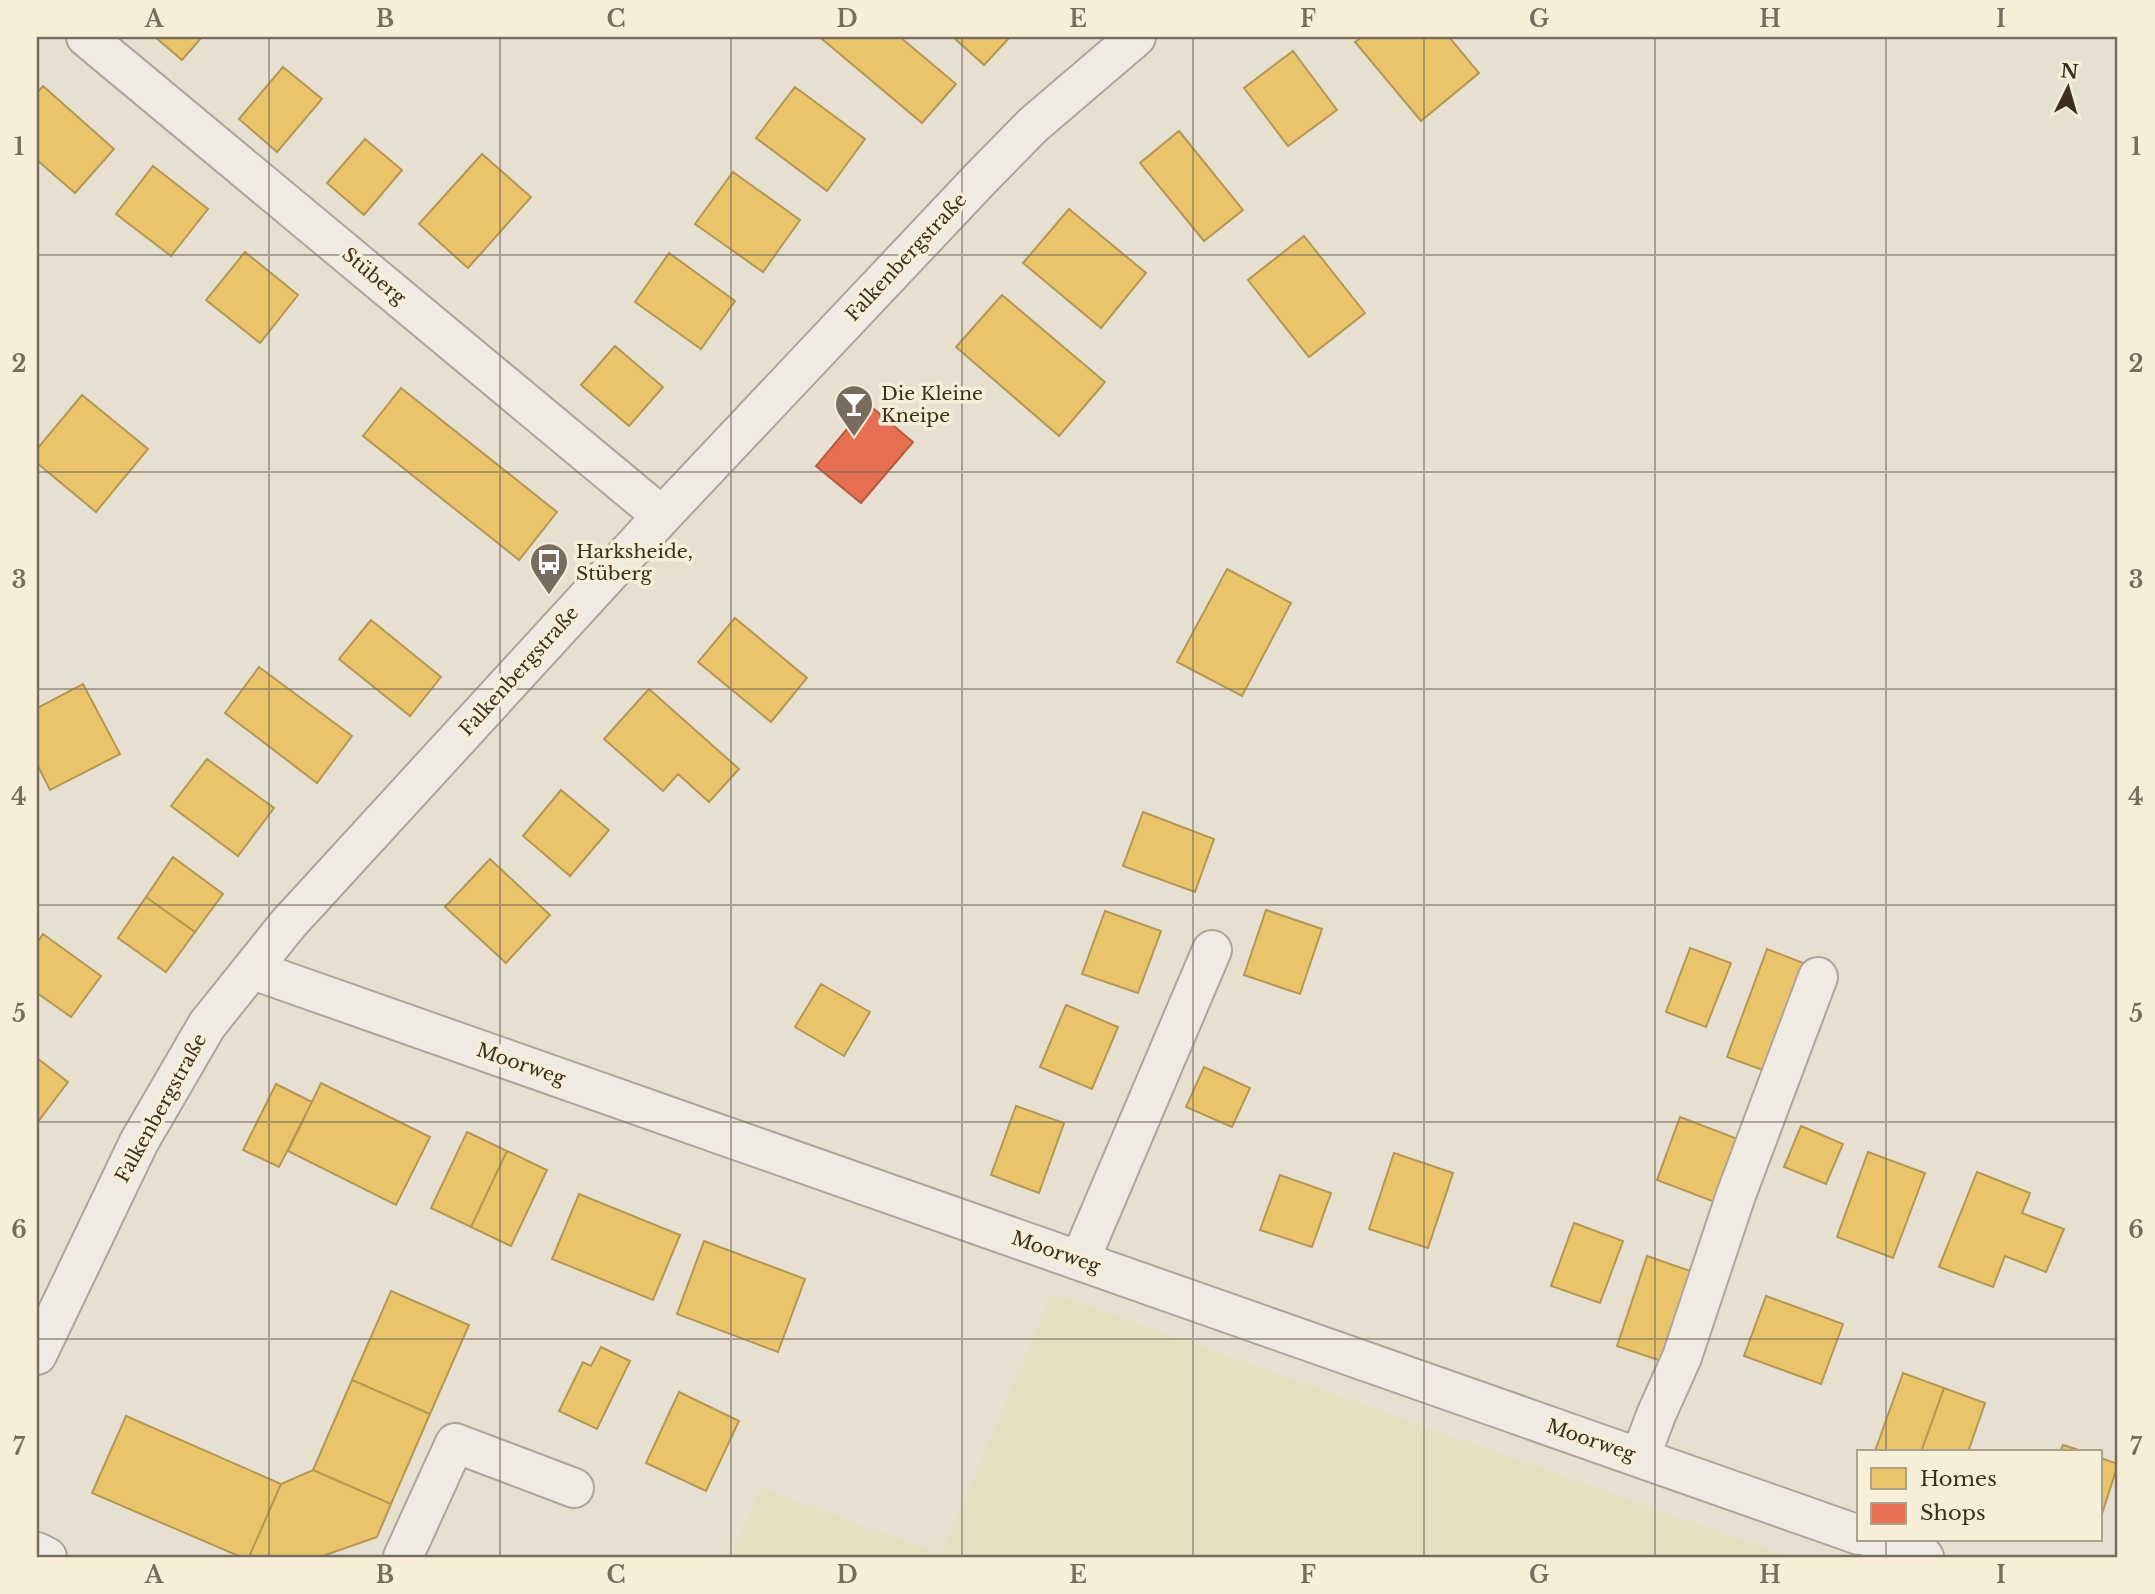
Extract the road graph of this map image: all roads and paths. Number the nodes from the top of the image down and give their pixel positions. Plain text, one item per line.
1 (86, 37) edge
2 (1136, 37) edge
3 (662, 516) junction
4 (1212, 950) dead end
5 (253, 970) junction
6 (1818, 977) dead end
7 (1080, 1260) junction
8 (37, 1355) edge
9 (1640, 1458) junction
10 (574, 1488) dead end
11 (1857, 1534) edge
12 (1880, 1542) edge
13 (37, 1552) edge
14 (47, 1557) edge
15 (403, 1557) edge
16 (1924, 1557) edge

1 - 3 street, Stüberg
2 - 3 street, Falkenbergstraße
3 - 5 street, Falkenbergstraße
4 - 7 street
5 - 7 street, Moorweg
5 - 8 street, Falkenbergstraße
6 - 9 street
7 - 9 street, Moorweg
9 - 11 street, Moorweg
10 - 15 street
12 - 16 street
13 - 14 street

